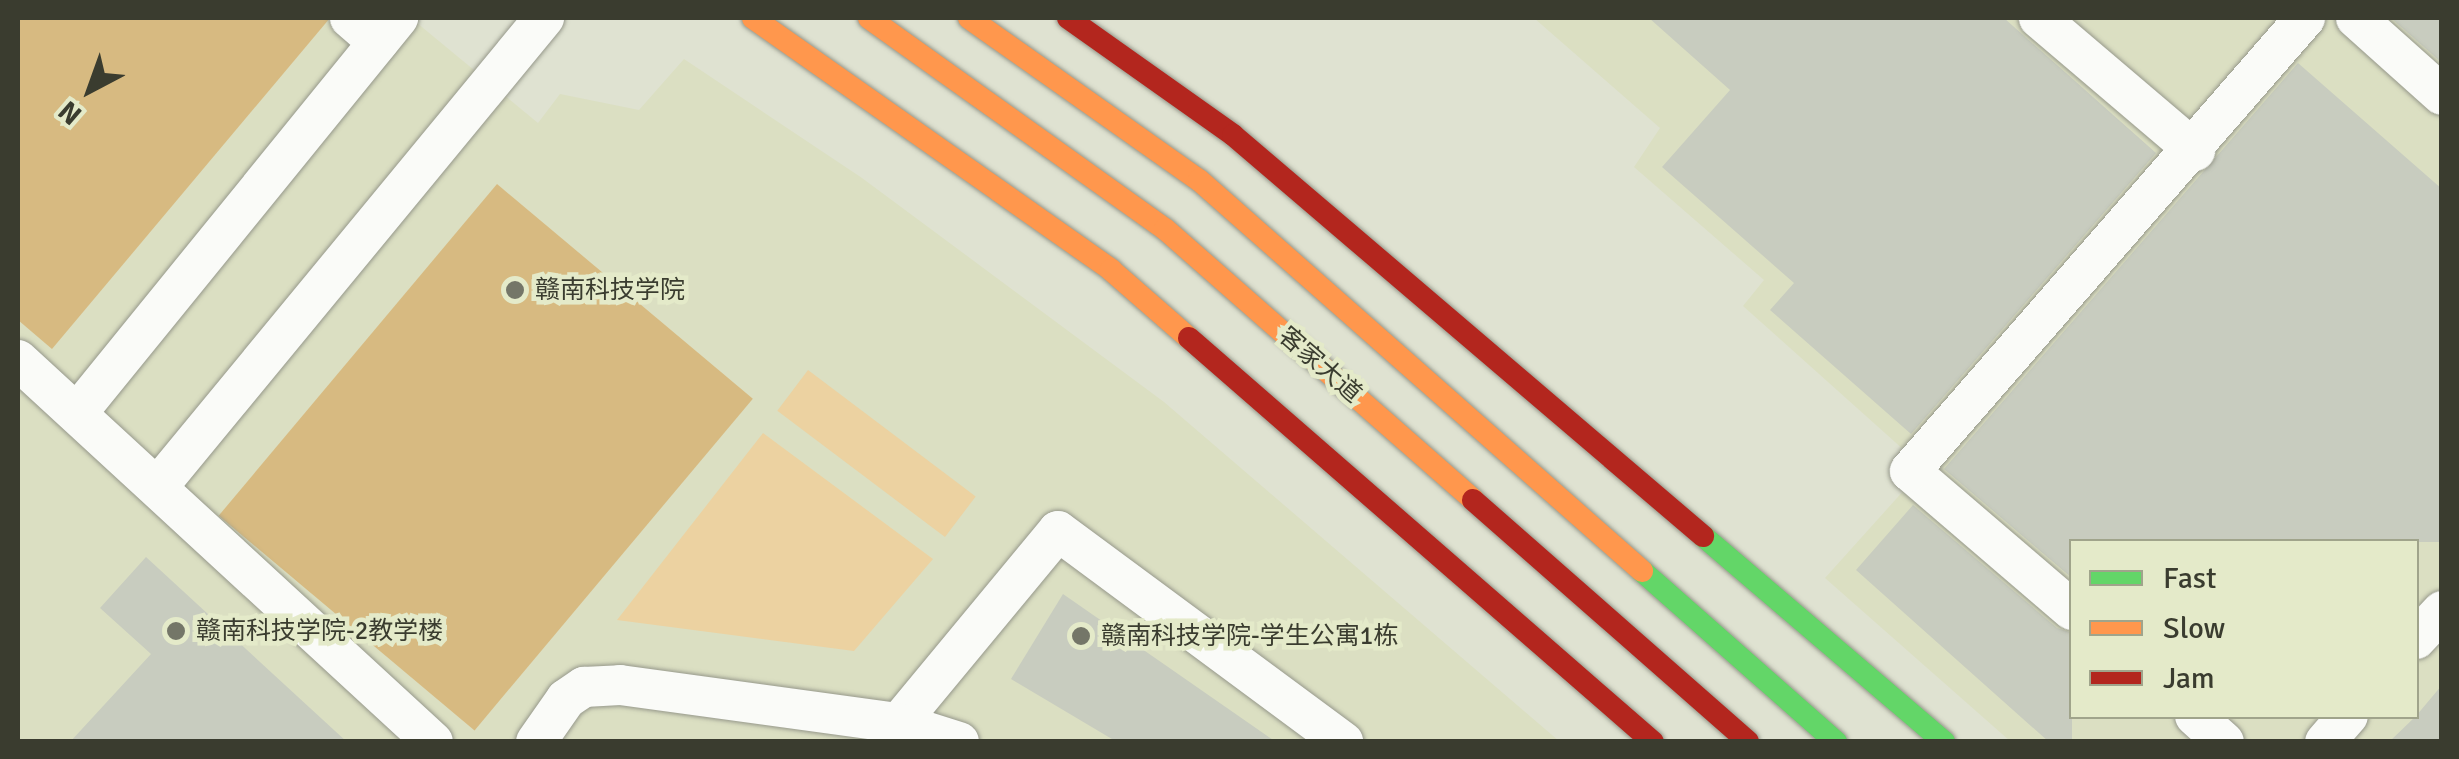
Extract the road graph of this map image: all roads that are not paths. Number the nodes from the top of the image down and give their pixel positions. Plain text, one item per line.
1 (544, 18) edge
2 (753, 18) edge
3 (868, 18) edge
4 (968, 18) edge
5 (1068, 18) edge
6 (2039, 18) edge
7 (2305, 18) edge
8 (2356, 18) edge
9 (375, 26) edge
10 (2442, 95) edge
11 (2195, 151) junction
12 (18, 360) edge
13 (78, 412) junction
14 (160, 484) junction
15 (2069, 607) edge
16 (2442, 611) edge
17 (2419, 636) edge
18 (2198, 719) edge
19 (2345, 719) edge
20 (899, 723) junction
21 (433, 742) edge
22 (536, 742) edge
23 (959, 742) edge
24 (1343, 742) edge
25 (1653, 742) edge
26 (1748, 742) edge
27 (1836, 742) edge
28 (1944, 742) edge
29 (2224, 742) edge
30 (2325, 742) edge

1 - 14 street
2 - 25 street
3 - 26 street, 客家大道
4 - 27 street
5 - 28 street
6 - 11 street
7 - 11 street
8 - 10 street
9 - 13 street
11 - 15 street
12 - 13 street
13 - 14 street
14 - 21 street
16 - 17 street
18 - 29 street
19 - 30 street
20 - 22 street
20 - 23 street
20 - 24 street

